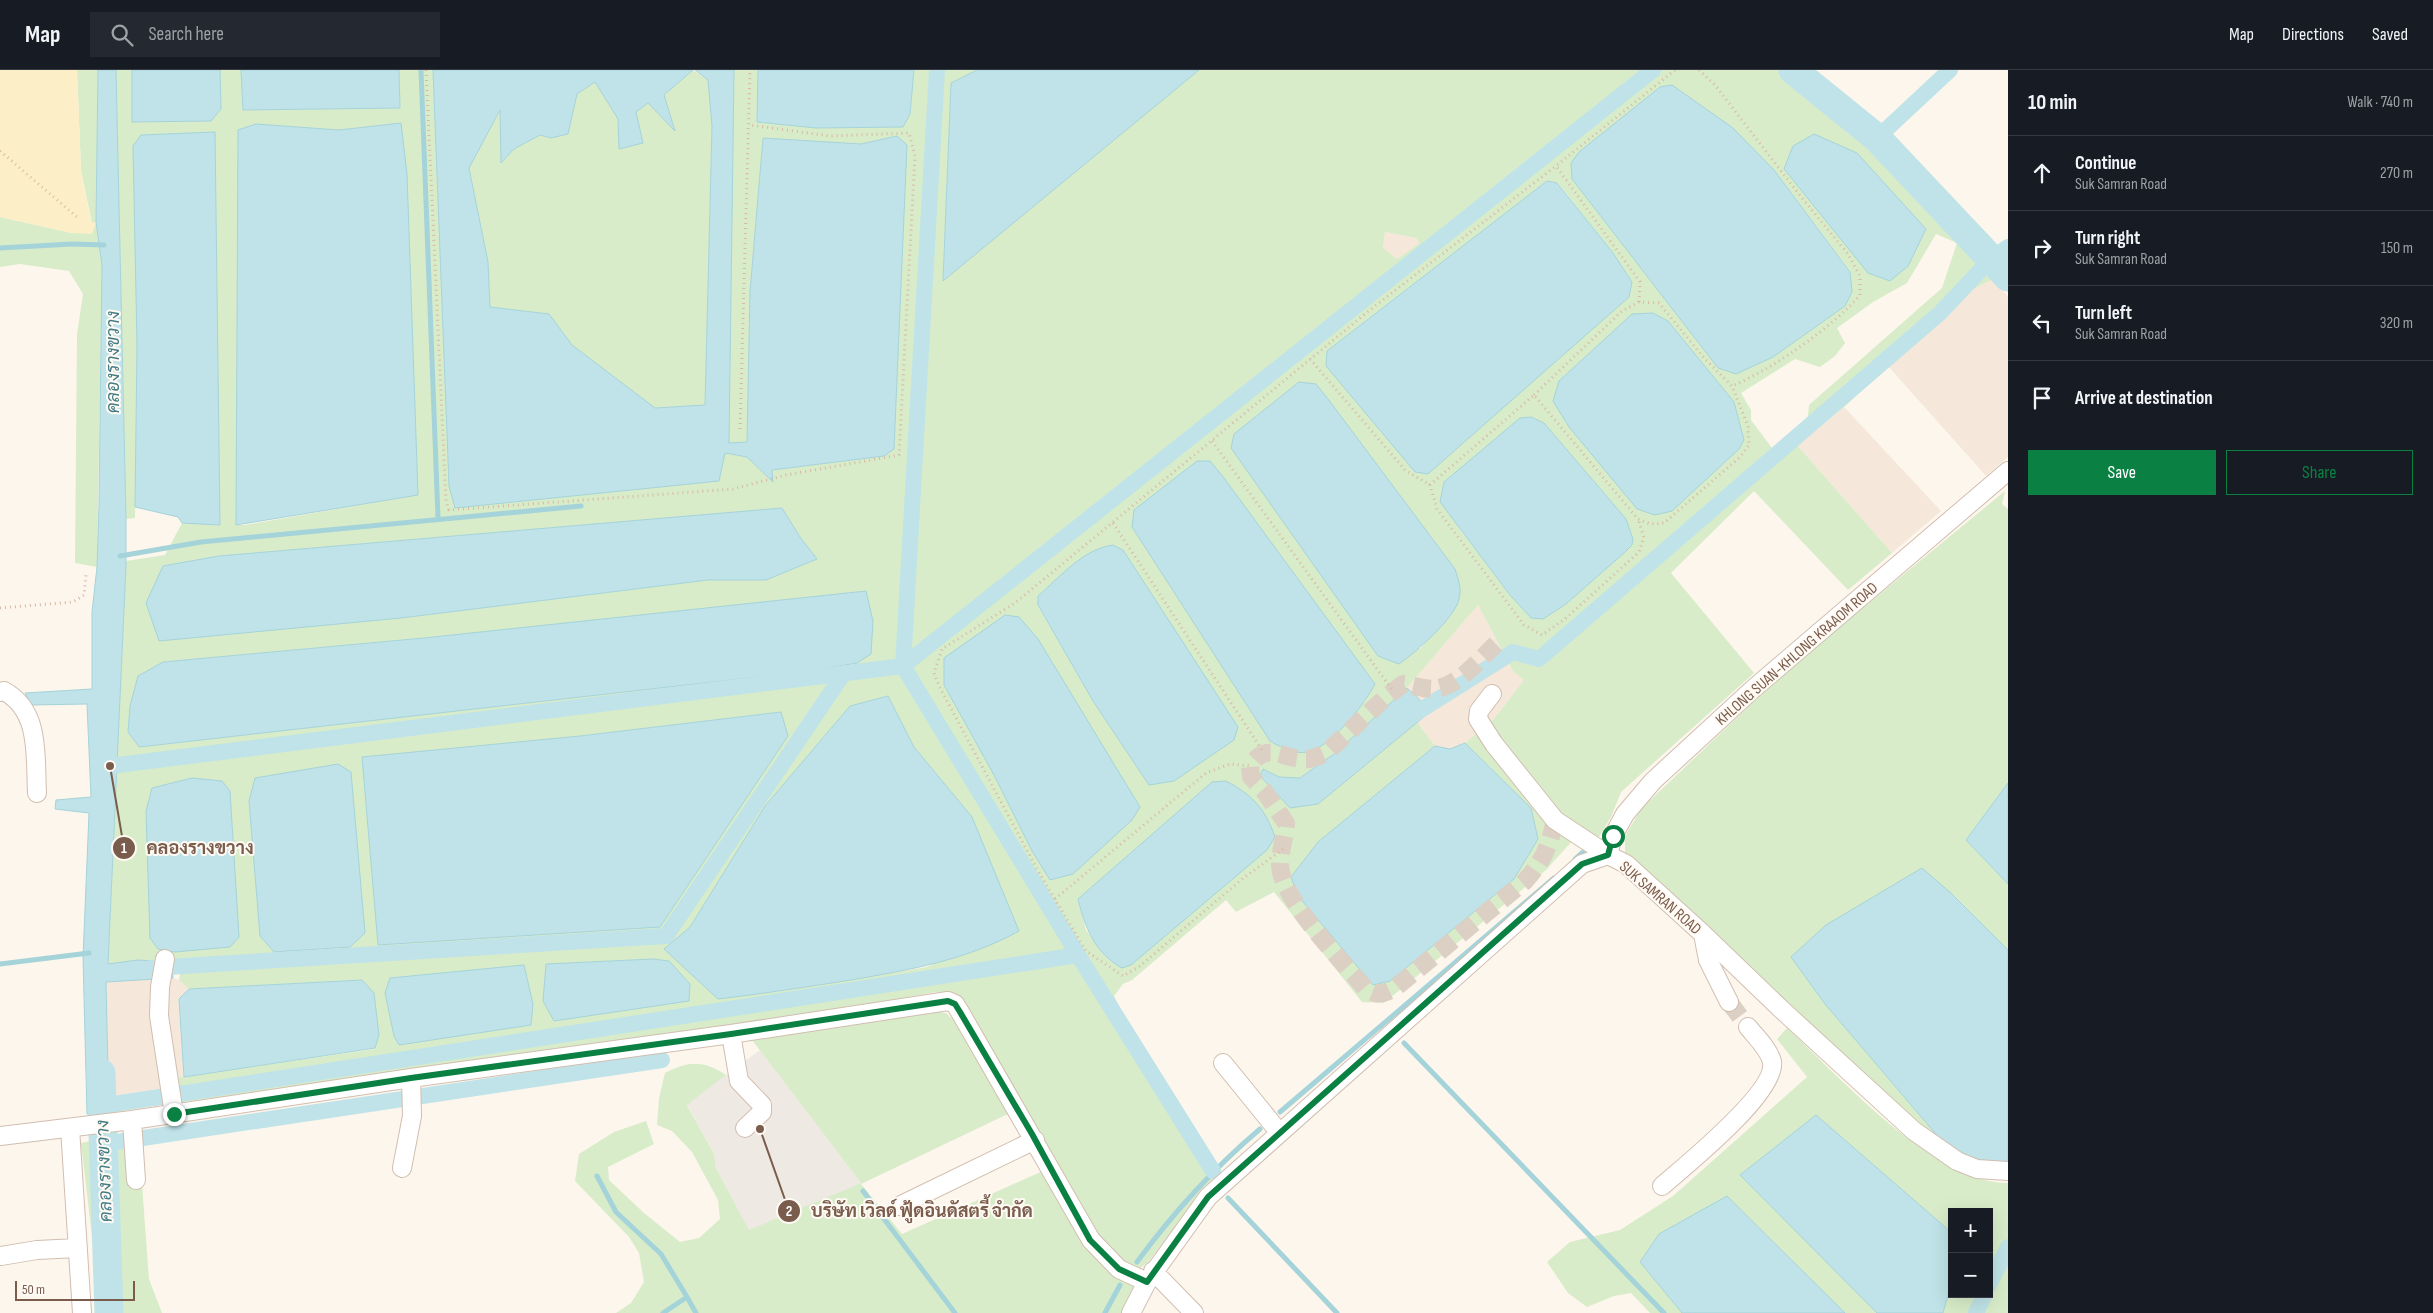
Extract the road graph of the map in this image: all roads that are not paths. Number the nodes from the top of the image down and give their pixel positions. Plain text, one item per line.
1 (2008, 471) edge
2 (0, 692) edge
3 (1492, 694) dead end
4 (37, 793) dead end
5 (1608, 855) junction
6 (1703, 934) junction
7 (165, 959) dead end
8 (1728, 1002) tunnel mouth
9 (1748, 1027) tunnel mouth
10 (731, 1034) junction
11 (1223, 1063) dead end
12 (411, 1078) junction
13 (174, 1114) junction
14 (129, 1121) junction
15 (77, 1127) junction
16 (745, 1128) dead end
17 (1279, 1132) junction
18 (0, 1136) edge
19 (1035, 1140) junction
20 (402, 1168) dead end
21 (2008, 1171) edge
22 (136, 1180) dead end
23 (1662, 1186) dead end
24 (899, 1206) dead end
25 (78, 1248) junction
26 (1, 1256) edge
27 (1150, 1276) junction
28 (82, 1313) edge
29 (1131, 1313) edge
30 (1194, 1313) edge

1 - 5 street, KHLONG SUAN-KHLONG KRAAOM ROAD
2 - 4 street
3 - 5 street
5 - 6 street, SUK SAMRAN ROAD
5 - 17 street, SUK SAMRAN ROAD
6 - 8 street
6 - 21 street, SUK SAMRAN ROAD
7 - 13 street
9 - 23 street
10 - 12 street
10 - 16 street
10 - 19 street
11 - 17 street
12 - 13 street
12 - 20 street
13 - 14 street
14 - 15 street
14 - 22 street
15 - 18 street
15 - 25 street
17 - 27 street, SUK SAMRAN ROAD
19 - 24 street
19 - 27 street
25 - 26 street
25 - 28 street
27 - 29 street, SUK SAMRAN ROAD
27 - 30 street

